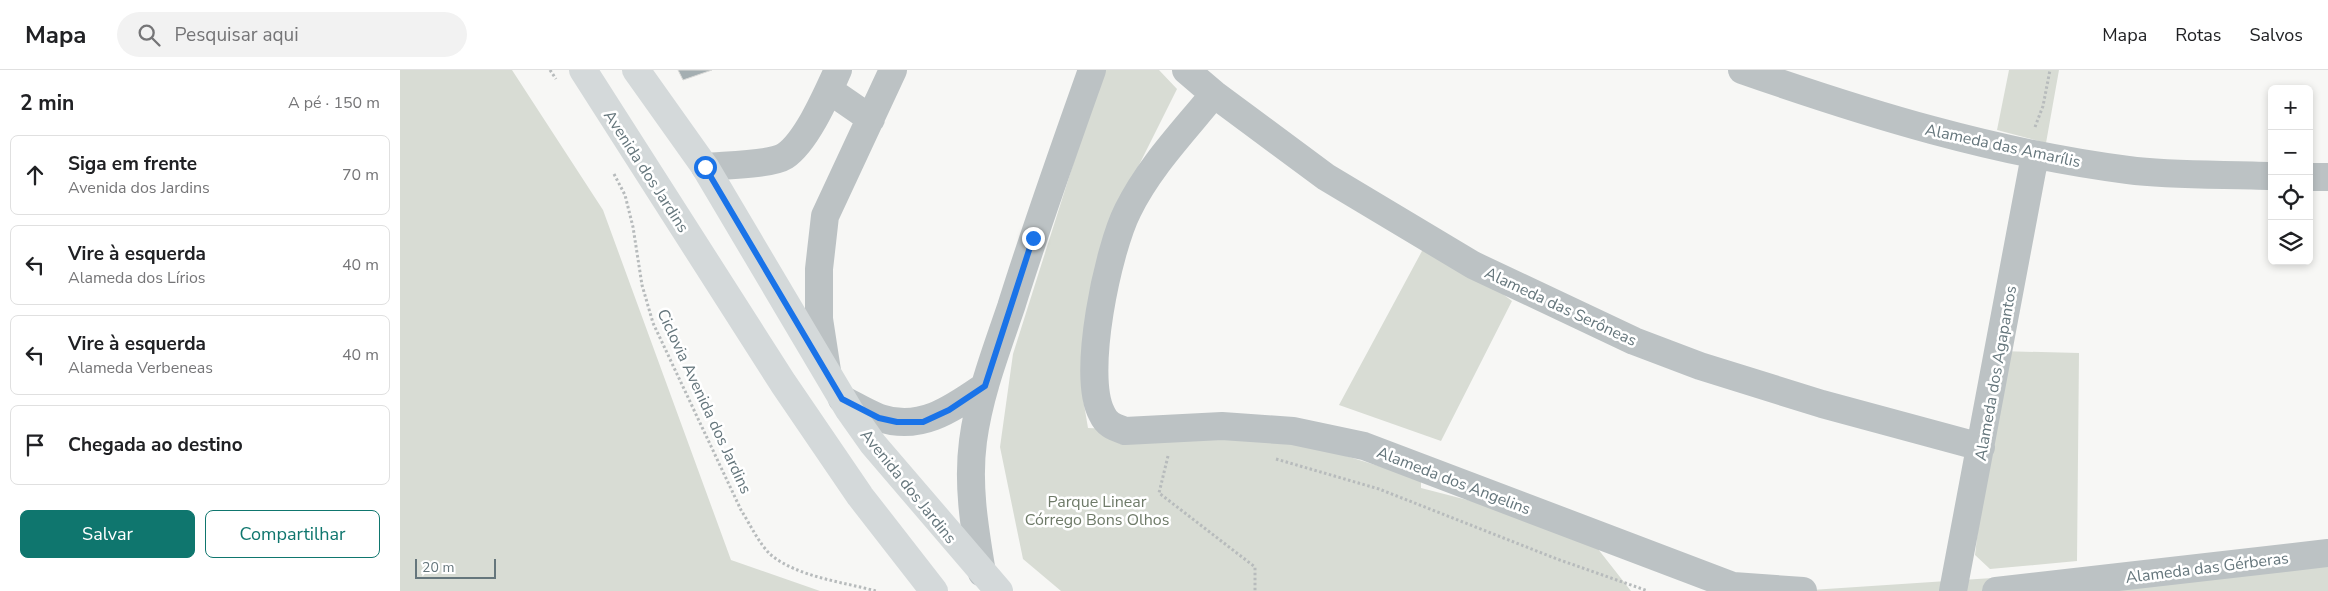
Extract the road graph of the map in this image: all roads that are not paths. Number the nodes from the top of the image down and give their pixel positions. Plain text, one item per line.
1 (583, 70) edge
2 (636, 70) edge
3 (893, 70) edge
4 (1092, 70) edge
5 (1186, 70) edge
6 (1742, 70) edge
7 (833, 80) edge
8 (1214, 94) junction
9 (871, 119) junction
10 (2033, 142) junction
11 (705, 167) junction
12 (2268, 176) edge
13 (2313, 177) edge
14 (2328, 177) edge
15 (827, 372) junction
16 (985, 386) junction
17 (842, 399) junction
18 (1981, 447) junction
19 (2328, 553) edge
20 (990, 582) edge
21 (934, 591) edge
22 (1802, 591) edge
23 (1953, 591) edge
24 (1996, 591) edge

1 - 21 main road, Avenida dos Jardins
2 - 11 main road, Avenida dos Jardins
3 - 9 street
4 - 16 street
5 - 8 street, Alameda das Serôneas
6 - 10 street, Alameda das Amarílis
7 - 9 street
7 - 11 street
8 - 18 street, Alameda das Serôneas
8 - 22 street, Alameda dos Angelins
9 - 15 street
10 - 12 street, Alameda das Amarílis
10 - 18 street, Alameda dos Agapantos
11 - 15 main road, Avenida dos Jardins
13 - 14 street
15 - 17 main road, Avenida dos Jardins
16 - 17 street
16 - 20 street
17 - 20 main road, Avenida dos Jardins
18 - 23 street, Alameda dos Agapantos
19 - 24 street, Alameda das Gérberas

